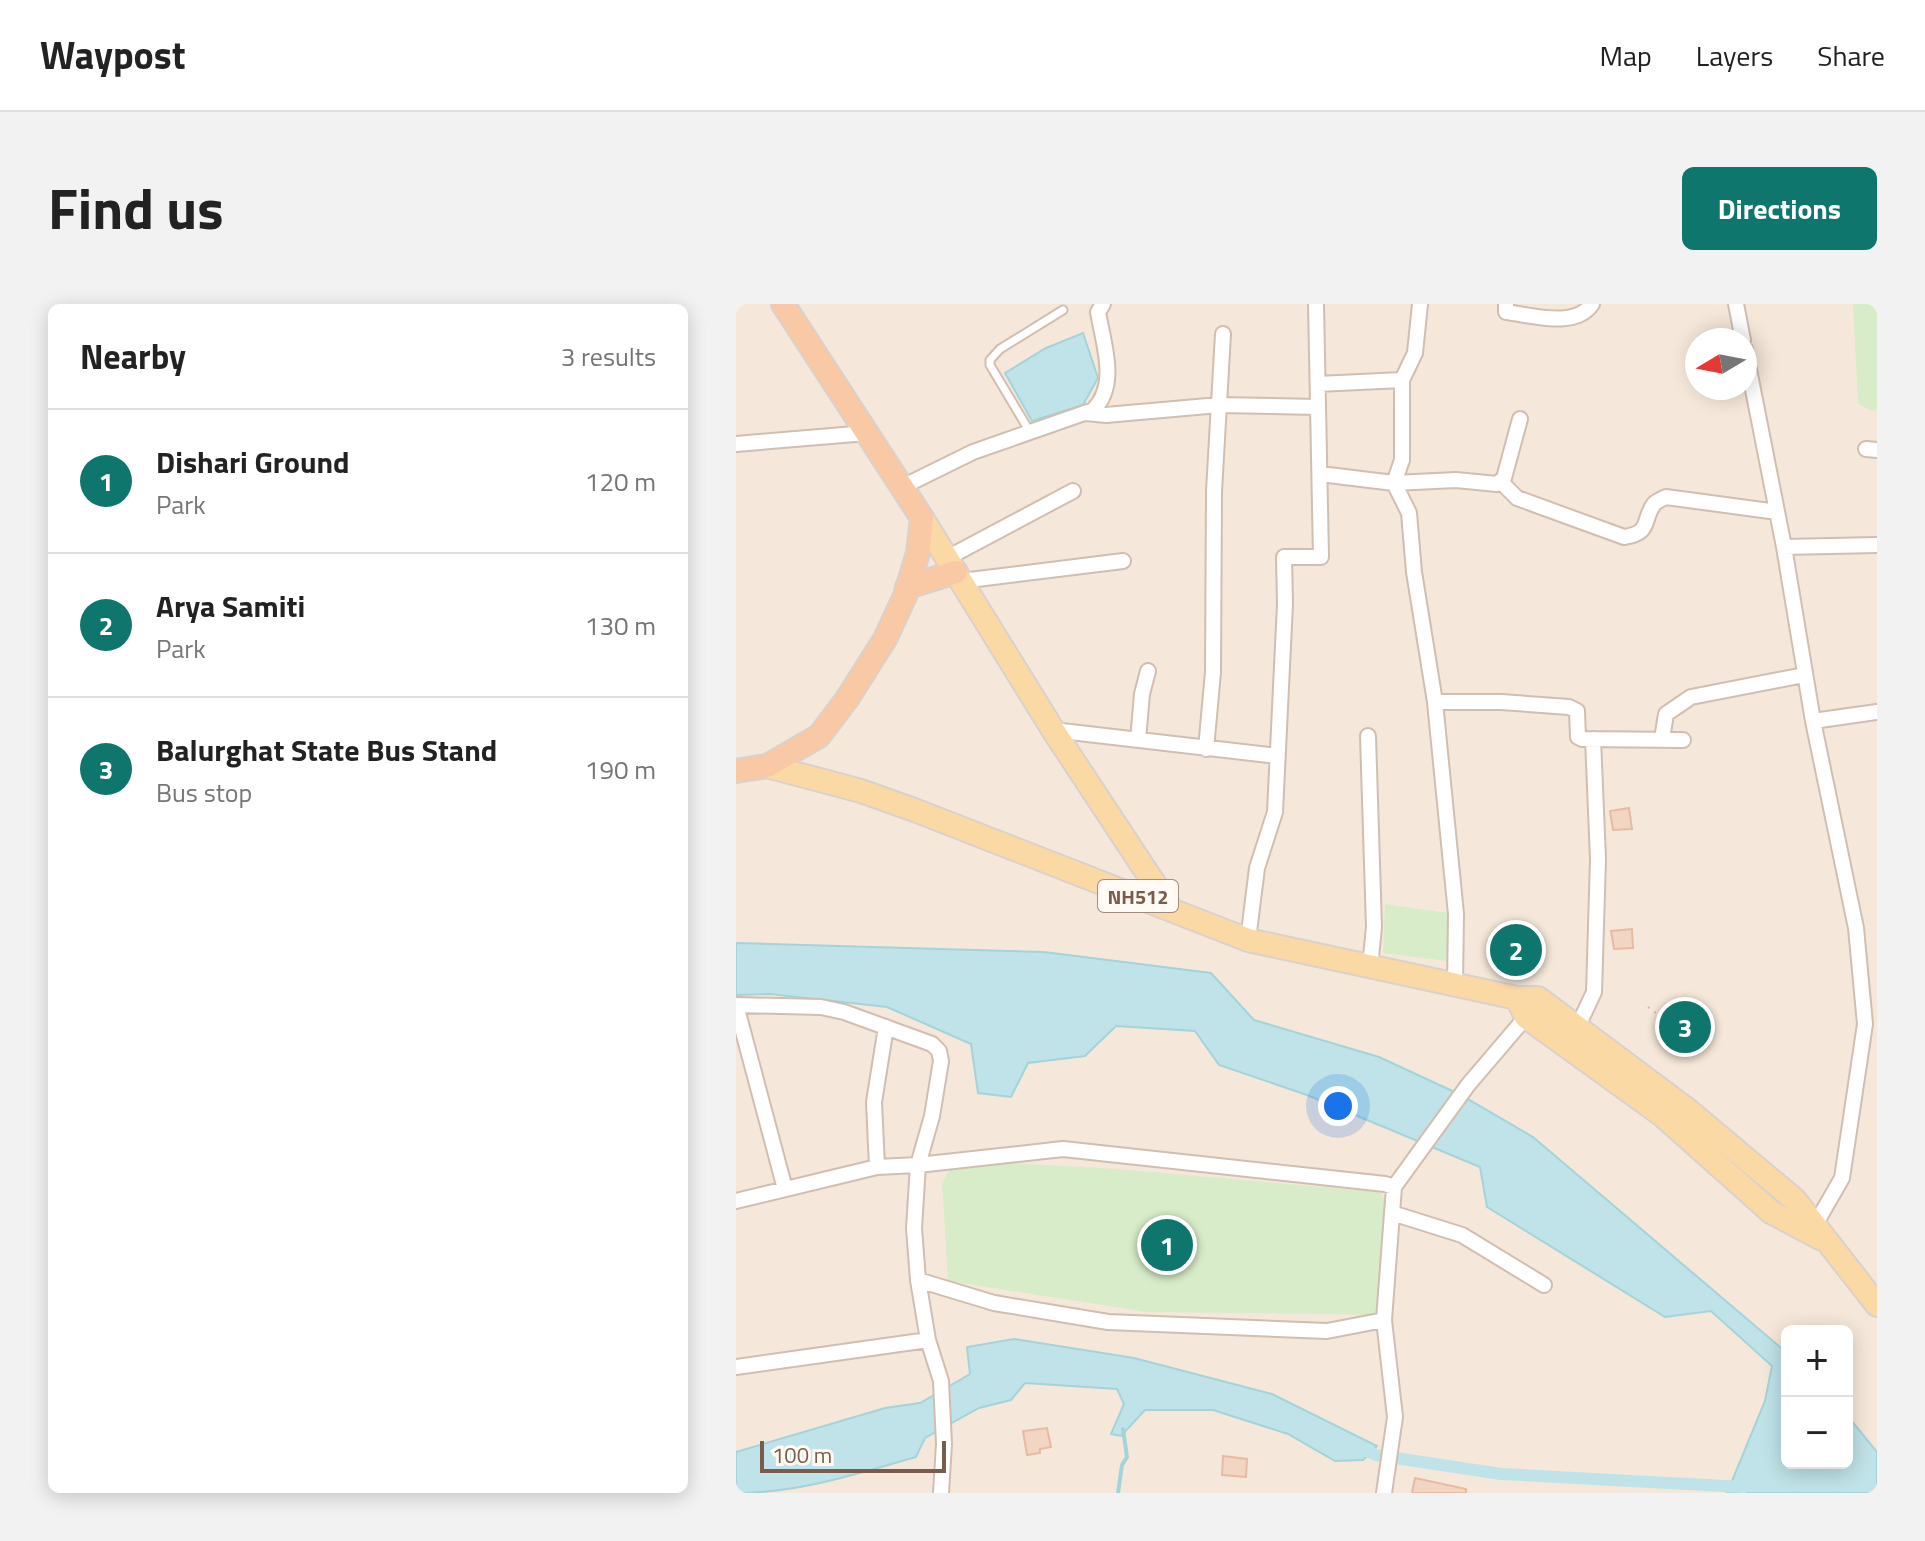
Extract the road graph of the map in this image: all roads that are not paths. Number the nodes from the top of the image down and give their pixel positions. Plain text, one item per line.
1 (783, 304) edge
2 (1103, 304) edge
3 (1316, 304) edge
4 (1420, 304) edge
5 (1506, 304) edge
6 (1592, 304) edge
7 (1736, 304) edge
8 (1063, 310) dead end
9 (1741, 328) edge
10 (1223, 334) dead end
11 (1402, 380) junction
12 (1318, 384) junction
13 (1755, 400) edge
14 (1219, 405) junction
15 (1318, 407) junction
16 (1086, 413) junction
17 (1520, 419) dead end
18 (1030, 432) junction
19 (867, 433) junction
20 (736, 444) edge
21 (1320, 474) junction
22 (1501, 482) junction
23 (1394, 483) junction
24 (902, 487) junction
25 (1073, 491) dead end
26 (1777, 512) junction
27 (922, 518) junction
28 (1877, 545) edge
29 (1784, 547) junction
30 (1123, 561) dead end
31 (955, 571) junction
32 (907, 587) junction
33 (1148, 671) dead end
34 (1804, 675) junction
35 (1435, 702) junction
36 (1877, 712) edge
37 (1813, 721) junction
38 (1053, 730) junction
39 (1368, 736) dead end
40 (1593, 739) junction
41 (1662, 739) junction
42 (1138, 740) junction
43 (1683, 740) dead end
44 (1206, 749) junction
45 (1277, 756) junction
46 (767, 766) junction
47 (736, 771) edge
48 (1171, 909) junction
49 (1248, 940) junction
50 (1370, 967) junction
51 (1455, 985) junction
52 (736, 1005) edge
53 (1522, 1008) junction
54 (1578, 1026) junction
55 (1871, 1026) edge
56 (886, 1027) junction
57 (742, 1055) edge
58 (918, 1165) junction
59 (877, 1167) junction
60 (1394, 1187) junction
61 (785, 1189) junction
62 (736, 1201) edge
63 (1392, 1213) junction
64 (1822, 1233) junction
65 (918, 1280) junction
66 (1544, 1285) dead end
67 (1877, 1305) edge
68 (1384, 1320) junction
69 (928, 1340) junction
70 (736, 1367) edge
71 (1386, 1487) edge
72 (941, 1493) edge

1 - 19 highway
2 - 16 street
3 - 12 street
4 - 11 street
5 - 6 street
7 - 9 street
8 - 18 lane
10 - 14 street
11 - 12 street
11 - 23 street
12 - 15 street
13 - 26 street
14 - 15 street
14 - 16 street
14 - 44 street
15 - 21 street
16 - 18 street
17 - 22 street
18 - 24 street
19 - 20 street
19 - 24 highway
21 - 23 street
21 - 45 street
22 - 23 street
22 - 26 street
23 - 35 street
24 - 27 highway
25 - 31 street
26 - 29 street
27 - 31 main road
27 - 32 highway, NH512
28 - 29 street
29 - 34 street
30 - 31 street
31 - 32 highway
31 - 38 main road
32 - 46 highway, NH512
33 - 42 street
34 - 37 street
34 - 41 street
35 - 40 street
35 - 51 street
36 - 37 street
37 - 55 street
38 - 42 street
38 - 48 main road
39 - 50 street
40 - 41 street
40 - 54 street
41 - 43 street
42 - 44 street
44 - 45 street
45 - 49 street
46 - 47 highway, NH512
46 - 48 main road, NH512
48 - 49 main road, NH512
49 - 50 main road, NH512
50 - 51 main road, NH512
51 - 53 main road, NH512
52 - 56 street
52 - 57 street
53 - 54 main road, NH512
53 - 60 street
53 - 64 main road
54 - 64 main road, NH512
55 - 64 street
56 - 58 street
56 - 59 street
57 - 61 street
58 - 59 street
58 - 60 street
58 - 65 street
59 - 61 street
60 - 63 street
61 - 62 street
63 - 66 street
63 - 68 street
64 - 67 main road, NH512
65 - 68 street
65 - 69 street
68 - 71 street
69 - 70 street
69 - 72 street

